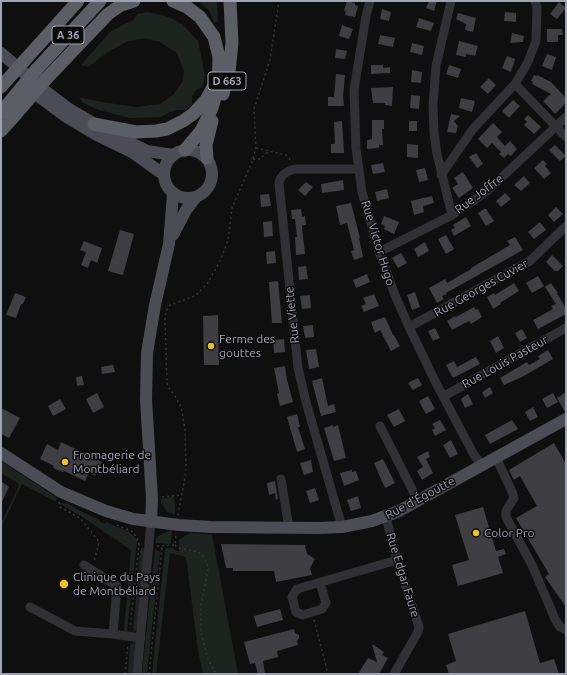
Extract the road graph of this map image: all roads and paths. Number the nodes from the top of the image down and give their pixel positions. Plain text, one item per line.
1 (78, 1) edge
2 (100, 1) edge
3 (134, 1) edge
4 (173, 1) edge
5 (230, 1) edge
6 (280, 1) edge
7 (370, 1) edge
8 (451, 1) edge
9 (535, 1) edge
10 (1, 53) edge
11 (1, 63) edge
12 (219, 71) junction
13 (515, 84) junction
14 (1, 87) edge
15 (8, 110) edge
16 (566, 117) edge
17 (94, 124) junction
18 (555, 127) junction
19 (1, 131) edge
20 (566, 137) edge
21 (256, 148) junction
22 (185, 150) junction
23 (269, 151) junction
24 (173, 155) junction
25 (207, 158) junction
26 (253, 159) junction
27 (295, 169) junction
28 (359, 169) junction
29 (163, 174) junction
30 (441, 175) junction
31 (173, 194) junction
32 (196, 197) junction
33 (452, 215) junction
34 (566, 226) edge
35 (169, 244) junction
36 (379, 251) junction
37 (408, 327) junction
38 (566, 328) edge
39 (443, 396) junction
40 (566, 419) edge
41 (380, 426) dead end
42 (1, 453) edge
43 (496, 457) junction
44 (482, 465) junction
45 (281, 479) dead end
46 (61, 492) junction
47 (182, 495) junction
48 (152, 499) junction
49 (418, 501) junction
50 (386, 517) junction
51 (151, 522) junction
52 (176, 525) junction
53 (342, 527) junction
54 (289, 528) junction
55 (139, 545) dead end
56 (175, 545) junction
57 (155, 546) dead end
58 (162, 546) junction
59 (398, 560) junction
60 (88, 567) joint
61 (320, 583) junction
62 (30, 607) dead end
63 (312, 612) junction
64 (566, 630) edge
65 (113, 634) junction
66 (129, 636) junction
67 (141, 638) junction
68 (125, 674) edge
69 (137, 674) edge
70 (149, 674) edge
71 (216, 674) edge
72 (328, 674) edge
73 (394, 674) edge

1 - 14 highway, A 36, bridge
2 - 15 highway, A 36, bridge
3 - 15 highway, bridge
4 - 12 highway
5 - 25 highway, D 663
6 - 21 path
7 - 28 street, Rue Victor Hugo
8 - 30 street
9 - 13 street
10 - 17 main road
11 - 29 main road
12 - 17 highway
12 - 22 highway, D 663
13 - 18 street
13 - 30 street
15 - 19 highway
16 - 18 street, Rue Joffre
17 - 24 main road
18 - 20 street
18 - 33 street, Rue Joffre
21 - 23 path
21 - 26 path
22 - 24 main road
22 - 25 main road
23 - 26 path
23 - 27 path
24 - 29 main road
25 - 32 main road
26 - 47 path
27 - 28 street
27 - 53 street, Rue Viette
28 - 36 street, Rue Victor Hugo
29 - 31 main road
30 - 33 street
31 - 32 main road
31 - 35 main road
32 - 35 main road
33 - 36 street, Rue Joffre
34 - 37 street, Rue Georges Cuvier
35 - 48 main road
36 - 37 street, Rue Victor Hugo
37 - 39 street, Rue Victor Hugo
38 - 39 street, Rue Louis Pasteur
39 - 44 street, Rue Victor Hugo
40 - 43 main road, Rue d'Égoutte
41 - 49 street
42 - 46 main road, Rue d'Égoutte
43 - 44 main road, Rue d'Égoutte
43 - 64 street
44 - 49 main road, Rue d'Égoutte
45 - 54 street
46 - 51 main road, Rue d'Égoutte
46 - 60 path
47 - 48 path
47 - 52 path
48 - 51 main road
49 - 50 main road, Rue d'Égoutte
50 - 53 main road, Rue d'Égoutte
50 - 59 street, Rue Edgar Faure
51 - 52 main road, Rue d'Égoutte
51 - 67 street
52 - 54 main road, Rue d'Égoutte
52 - 56 path
53 - 54 main road, Rue d'Égoutte
55 - 66 path
56 - 58 path
56 - 71 path
57 - 58 path
58 - 70 path
59 - 61 street
59 - 73 street, Rue Edgar Faure
60 - 65 street
61 - 63 street
61 - 63 street
62 - 65 street
63 - 72 path
65 - 66 street
66 - 67 street
66 - 68 path
67 - 69 street

